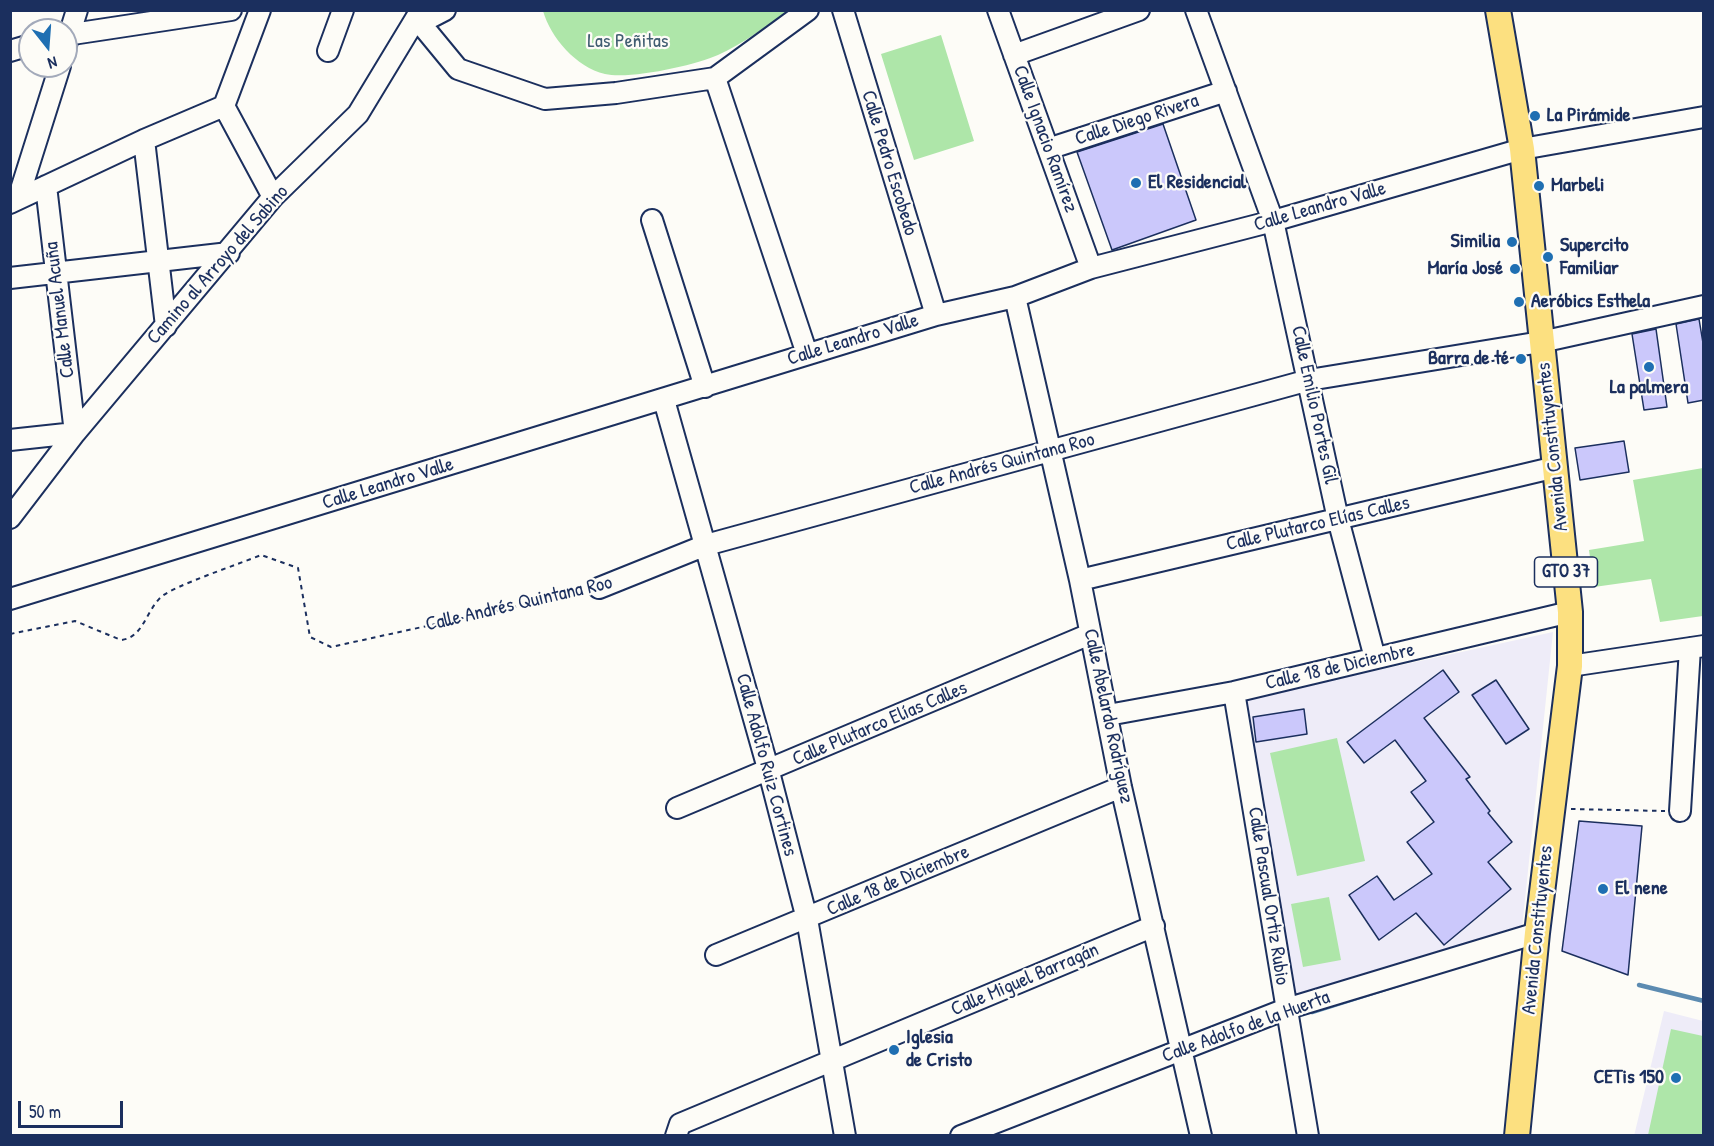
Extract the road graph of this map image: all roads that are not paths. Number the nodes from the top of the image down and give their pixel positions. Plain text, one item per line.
1 (231, 10) edge
2 (260, 10) edge
3 (343, 10) edge
4 (445, 10) edge
5 (808, 10) edge
6 (843, 10) edge
7 (998, 10) edge
8 (1139, 10) edge
9 (1196, 10) edge
10 (1498, 10) edge
11 (419, 17) edge
12 (78, 36) edge
13 (328, 51) dead end
14 (1014, 55) junction
15 (56, 78) edge
16 (715, 78) junction
17 (1226, 91) junction
18 (224, 106) junction
19 (1704, 117) edge
20 (144, 140) junction
21 (1048, 149) junction
22 (1522, 149) junction
23 (46, 186) junction
24 (273, 197) junction
25 (14, 201) edge
26 (652, 220) dead end
27 (1274, 221) junction
28 (228, 253) junction
29 (159, 260) junction
30 (1091, 268) junction
31 (55, 273) junction
32 (10, 278) edge
33 (1015, 297) junction
34 (1704, 306) edge
35 (936, 315) junction
36 (166, 326) junction
37 (1541, 342) junction
38 (807, 354) junction
39 (1309, 380) junction
40 (705, 387) junction
41 (664, 400) junction
42 (75, 434) junction
43 (10, 440) edge
44 (1051, 451) junction
45 (1556, 467) junction
46 (10, 518) edge
47 (1338, 519) junction
48 (706, 545) junction
49 (1080, 580) junction
50 (599, 588) road end
51 (10, 599) edge
52 (1570, 612) junction
53 (1090, 634) junction
54 (1697, 647) edge
55 (1375, 658) junction
56 (1570, 666) junction
57 (1234, 692) junction
58 (1108, 715) junction
59 (769, 772) junction
60 (1122, 787) junction
61 (677, 808) dead end
62 (1680, 811) road end
63 (807, 919) junction
64 (1154, 926) junction
65 (1537, 933) junction
66 (716, 955) dead end
67 (1286, 1008) junction
68 (1182, 1050) junction
69 (830, 1062) junction
70 (676, 1136) edge
71 (844, 1136) edge
72 (962, 1136) edge
73 (1201, 1136) edge
74 (1308, 1136) edge
75 (1517, 1136) edge

1 - 12 street
2 - 18 street
3 - 13 street
4 - 11 street
5 - 16 street
6 - 35 street, Calle Pedro Escobedo
7 - 14 street, Calle Ignacio Ramírez
8 - 14 street
9 - 17 street, Calle Emilio Portes Gil
10 - 22 main road, Avenida Constituyentes / GTO 37
11 - 16 street
11 - 24 street, Camino al Arroyo del Sabino
14 - 21 street, Calle Ignacio Ramírez
15 - 25 street
16 - 38 street
17 - 21 street, Calle Diego Rivera
17 - 27 street, Calle Emilio Portes Gil
18 - 20 street
18 - 24 street
19 - 22 street, Calle Leandro Valle
20 - 23 street
20 - 29 street
21 - 30 street, Calle Ignacio Ramírez
22 - 27 street, Calle Leandro Valle
22 - 37 main road, Avenida Constituyentes / GTO 37
23 - 25 street
23 - 31 street, Calle Manuel Acuña
24 - 28 street, Camino al Arroyo del Sabino
26 - 40 street
27 - 30 street, Calle Leandro Valle
27 - 39 street, Calle Emilio Portes Gil
28 - 29 street
28 - 36 street, Camino al Arroyo del Sabino
29 - 31 street
29 - 36 street
30 - 33 street, Calle Leandro Valle
31 - 32 street
31 - 42 street, Calle Manuel Acuña
33 - 35 street, Calle Leandro Valle
33 - 44 street, Calle Abelardo Rodríguez
34 - 37 street, Calle Andrés Quintana Roo
35 - 38 street, Calle Leandro Valle
36 - 42 street, Camino al Arroyo del Sabino
37 - 39 street, Calle Andrés Quintana Roo
37 - 45 main road, Avenida Constituyentes / GTO 37
38 - 40 street, Calle Leandro Valle
39 - 44 street, Calle Andrés Quintana Roo
39 - 47 street, Calle Emilio Portes Gil
40 - 41 street, Calle Leandro Valle
41 - 48 street, Calle Adolfo Ruiz Cortines
41 - 51 street, Calle Leandro Valle
42 - 43 street
42 - 46 street, Camino al Arroyo del Sabino
44 - 48 street, Calle Andrés Quintana Roo
44 - 49 street, Calle Abelardo Rodríguez
45 - 47 street, Calle Plutarco Elías Calles
45 - 52 main road, Avenida Constituyentes / GTO 37
47 - 49 street, Calle Plutarco Elías Calles
47 - 55 street, Calle Emilio Portes Gil
48 - 50 street, Calle Andrés Quintana Roo
48 - 59 street, Calle Adolfo Ruiz Cortines
49 - 53 street, Calle Abelardo Rodríguez
52 - 55 street, Calle 18 de Diciembre
52 - 56 main road, Avenida Constituyentes / GTO 37
53 - 58 street, Calle Abelardo Rodríguez
53 - 59 street, Calle Plutarco Elías Calles
54 - 56 street
54 - 62 street
55 - 57 street, Calle 18 de Diciembre
56 - 65 main road, Avenida Constituyentes / GTO 37
57 - 58 street, Calle 18 de Diciembre
57 - 67 street, Calle Pascual Ortiz Rubio
58 - 60 street, Calle Abelardo Rodríguez
59 - 61 street, Calle Plutarco Elías Calles
59 - 63 street, Calle Adolfo Ruiz Cortines
60 - 63 street, Calle 18 de Diciembre
60 - 64 street, Calle Abelardo Rodríguez
63 - 66 street, Calle 18 de Diciembre
63 - 69 street, Calle Adolfo Ruiz Cortines
64 - 68 street, Calle Abelardo Rodríguez
64 - 69 street, Calle Miguel Barragán
65 - 67 street, Calle Adolfo de la Huerta
65 - 75 main road, Avenida Constituyentes / GTO 37
67 - 68 street, Calle Adolfo de la Huerta
67 - 74 street, Calle Pascual Ortiz Rubio
68 - 72 street, Calle Adolfo de la Huerta
68 - 73 street, Calle Abelardo Rodríguez
69 - 70 street, Calle Miguel Barragán
69 - 71 street, Calle Adolfo Ruiz Cortines

